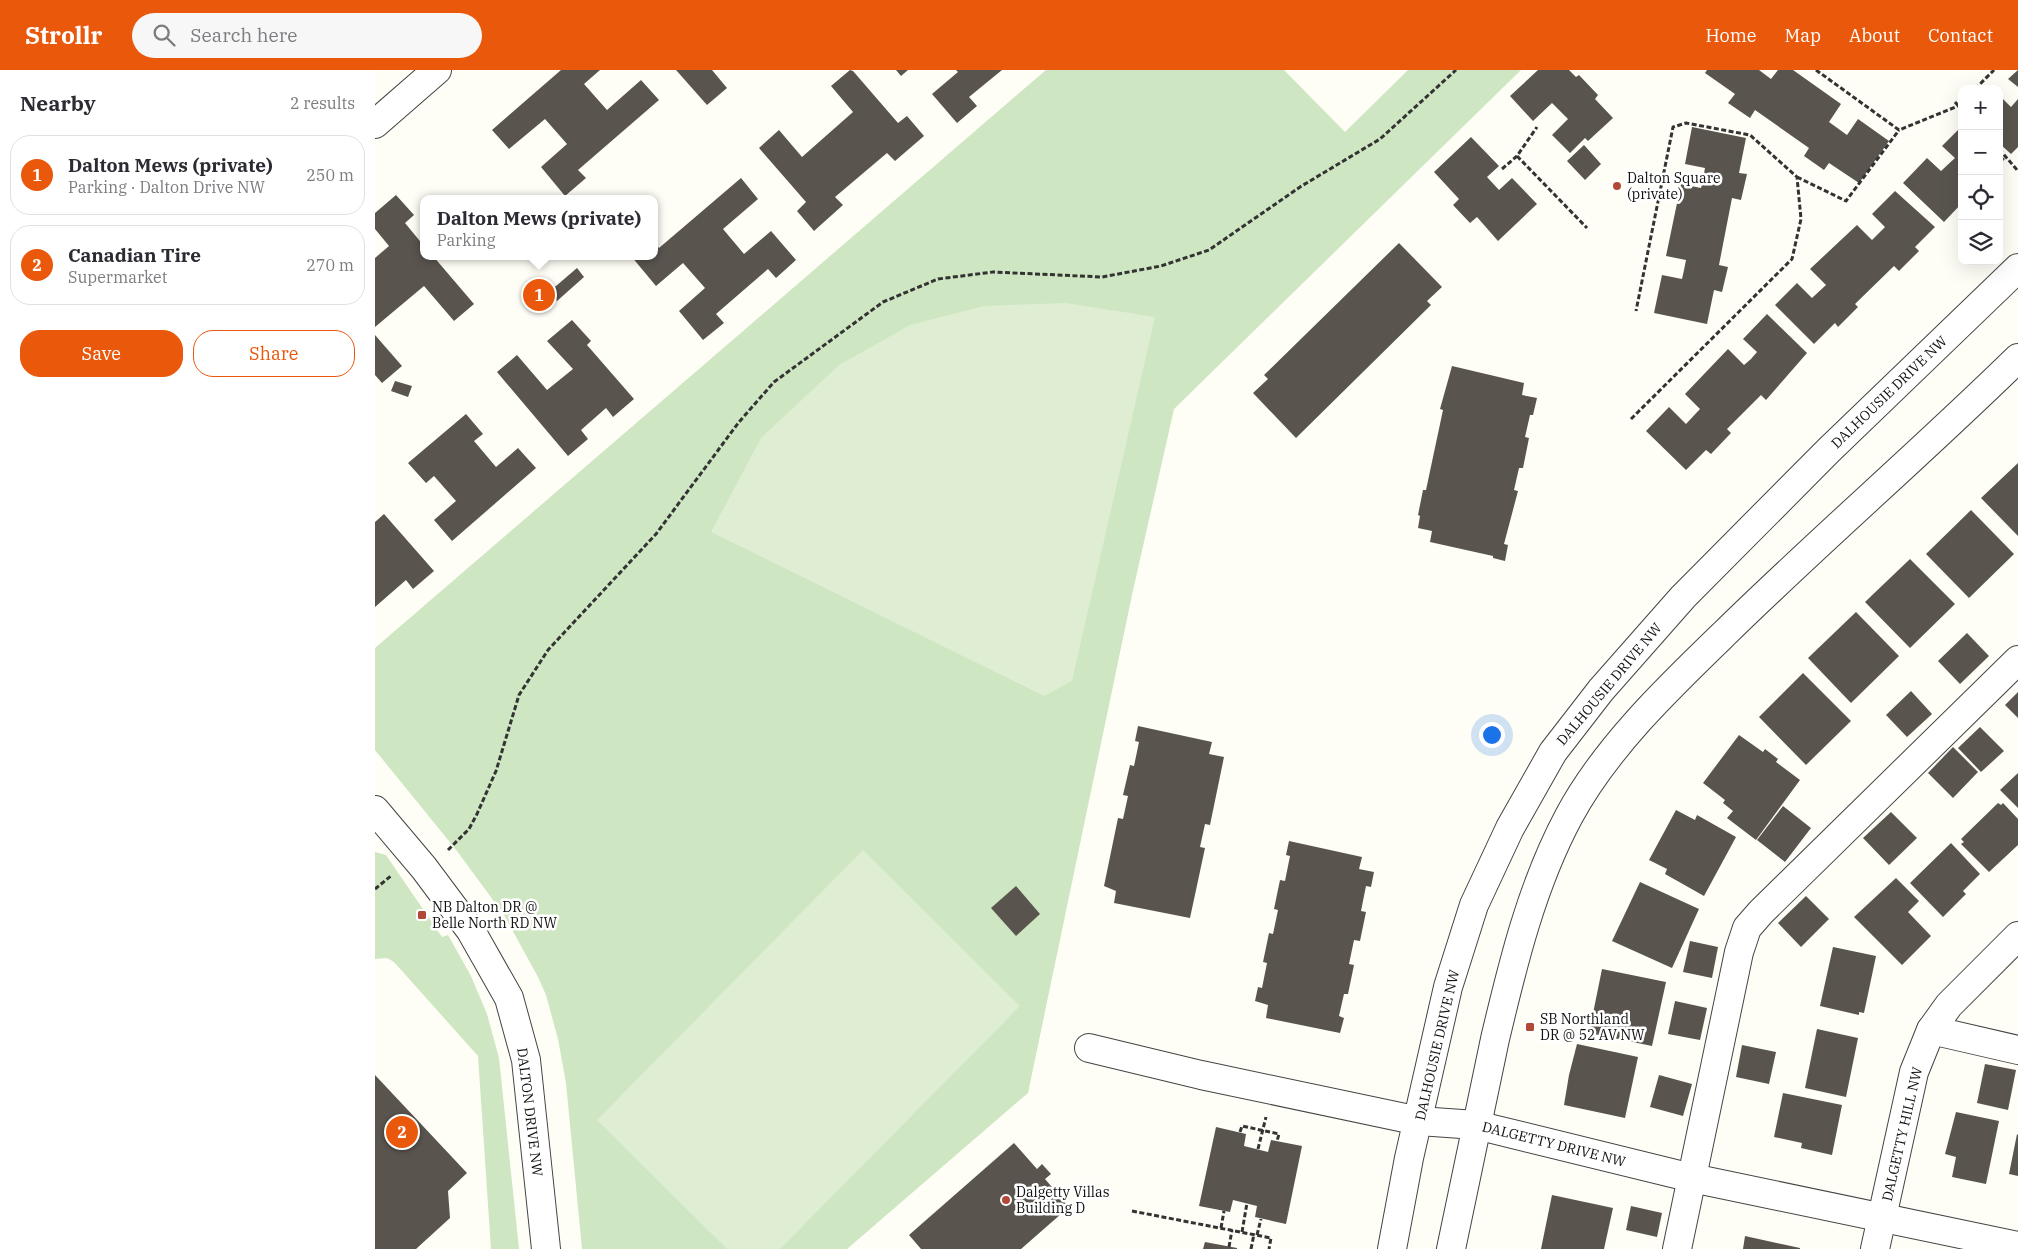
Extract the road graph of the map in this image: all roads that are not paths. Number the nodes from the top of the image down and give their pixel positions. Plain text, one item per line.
1 (437, 70) edge
2 (375, 124) edge
3 (2018, 268) edge
4 (2018, 358) edge
5 (2018, 660) edge
6 (375, 810) edge
7 (2018, 936) edge
8 (1931, 1030) junction
9 (1089, 1048) dead end
10 (2018, 1050) edge
11 (1419, 1121) junction
12 (1476, 1125) junction
13 (1692, 1178) junction
14 (1882, 1218) junction
15 (2018, 1246) edge
16 (546, 1249) edge
17 (1392, 1249) edge
18 (1451, 1249) edge
19 (1677, 1249) edge
20 (1875, 1249) edge

1 - 2 street
3 - 11 street, DALHOUSIE DRIVE NW
4 - 12 street
5 - 13 street
6 - 16 street, DALTON DRIVE NW
7 - 8 street, DALGETTY HILL NW
8 - 10 street
8 - 14 street, DALGETTY HILL NW
9 - 11 street, DALGETTY DRIVE NW
11 - 12 street, DALGETTY DRIVE NW
11 - 17 street, DALHOUSIE DRIVE NW
12 - 13 street, DALGETTY DRIVE NW
12 - 18 street
13 - 14 street, DALGETTY DRIVE NW
13 - 19 street
14 - 15 street, DALGETTY DRIVE NW
14 - 20 street, DALGETTY HILL NW

